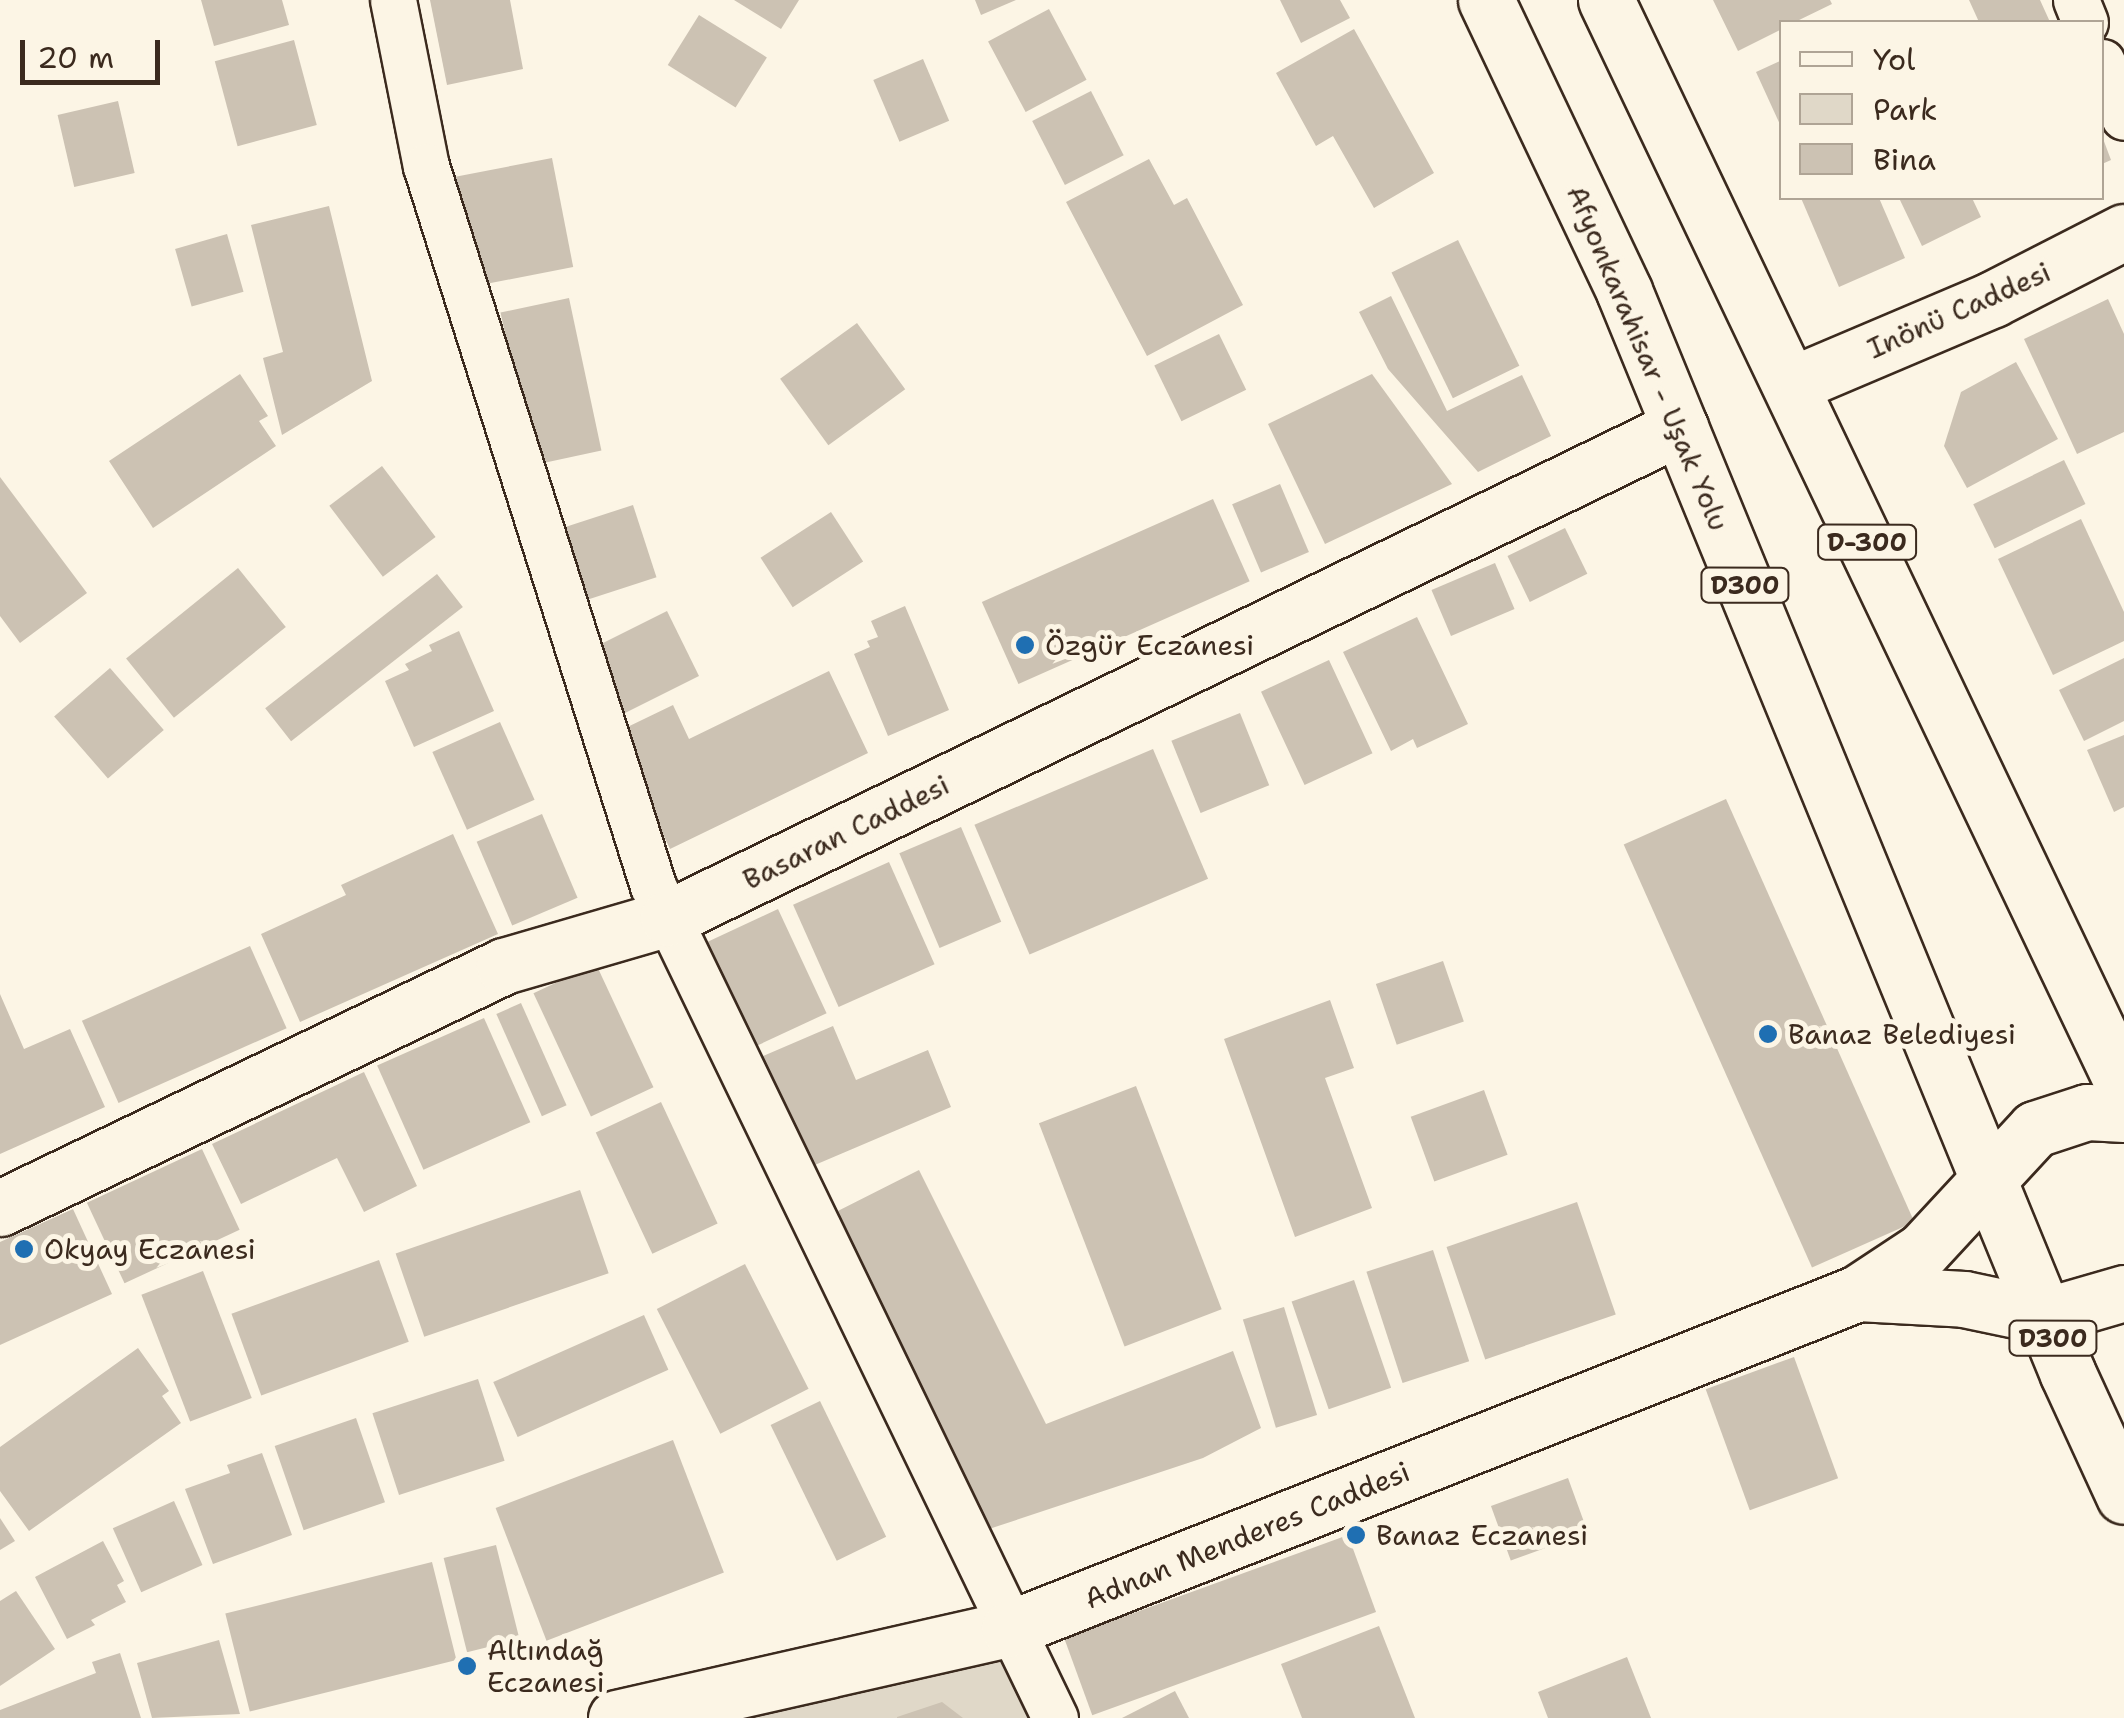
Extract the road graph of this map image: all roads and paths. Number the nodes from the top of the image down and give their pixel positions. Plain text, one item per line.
1 (393, 0) edge
2 (1486, 0) edge
3 (1606, 0) edge
4 (2104, 67) edge
5 (2124, 117) edge
6 (2124, 232) edge
7 (1793, 384) junction
8 (1680, 427) junction
9 (668, 918) junction
10 (2124, 1086) edge
11 (2124, 1114) edge
12 (1988, 1178) junction
13 (0, 1208) edge
14 (1858, 1293) junction
15 (2124, 1293) edge
16 (2044, 1316) junction
17 (2124, 1496) edge
18 (1009, 1630) junction
19 (616, 1718) edge
20 (1055, 1718) edge

1 - 9 street
2 - 8 main road, Afyonkarahisar - Uşak Yolu / D300
3 - 7 main road, D-300
4 - 5 street
6 - 7 main road, Inönü Caddesi
7 - 10 main road, D-300
8 - 9 main road, Basaran Caddesi
8 - 12 main road, Afyonkarahisar - Uşak Yolu / D300
9 - 13 main road, Basaran Caddesi
9 - 18 street
11 - 12 main road
12 - 14 main road
12 - 16 main road, Afyonkarahisar - Uşak Yolu / D300
14 - 16 main road
14 - 18 main road, Adnan Menderes Caddesi
15 - 16 main road
16 - 17 main road, Afyonkarahisar - Uşak Yolu / D300
18 - 19 main road, Adnan Menderes Caddesi
18 - 20 street

